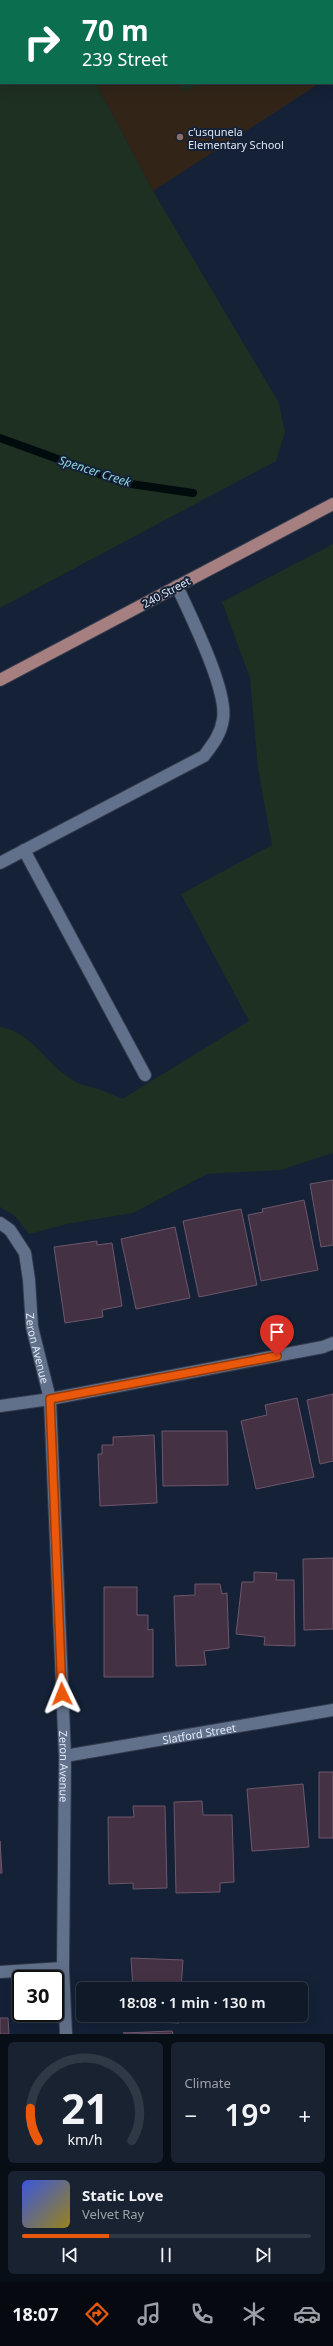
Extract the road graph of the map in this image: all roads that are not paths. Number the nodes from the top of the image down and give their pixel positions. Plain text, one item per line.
1 (333, 504) edge
2 (177, 586) junction
3 (0, 680) edge
4 (24, 850) junction
5 (0, 863) edge
6 (145, 1076) dead end
7 (0, 1223) edge
8 (333, 1343) edge
9 (50, 1399) junction
10 (0, 1406) edge
11 (333, 1710) edge
12 (65, 1756) junction
13 (63, 1968) junction
14 (0, 1972) edge
15 (66, 2034) edge

1 - 2 main road, 240 Street
2 - 3 main road, 240 Street
2 - 4 street
4 - 5 street
4 - 6 street
7 - 9 street, Zeron Avenue
8 - 9 street
9 - 10 street
9 - 12 street, Zeron Avenue
11 - 12 street, Slatford Street
12 - 13 street, Zeron Avenue
13 - 14 street
13 - 15 street, Zeron Avenue

